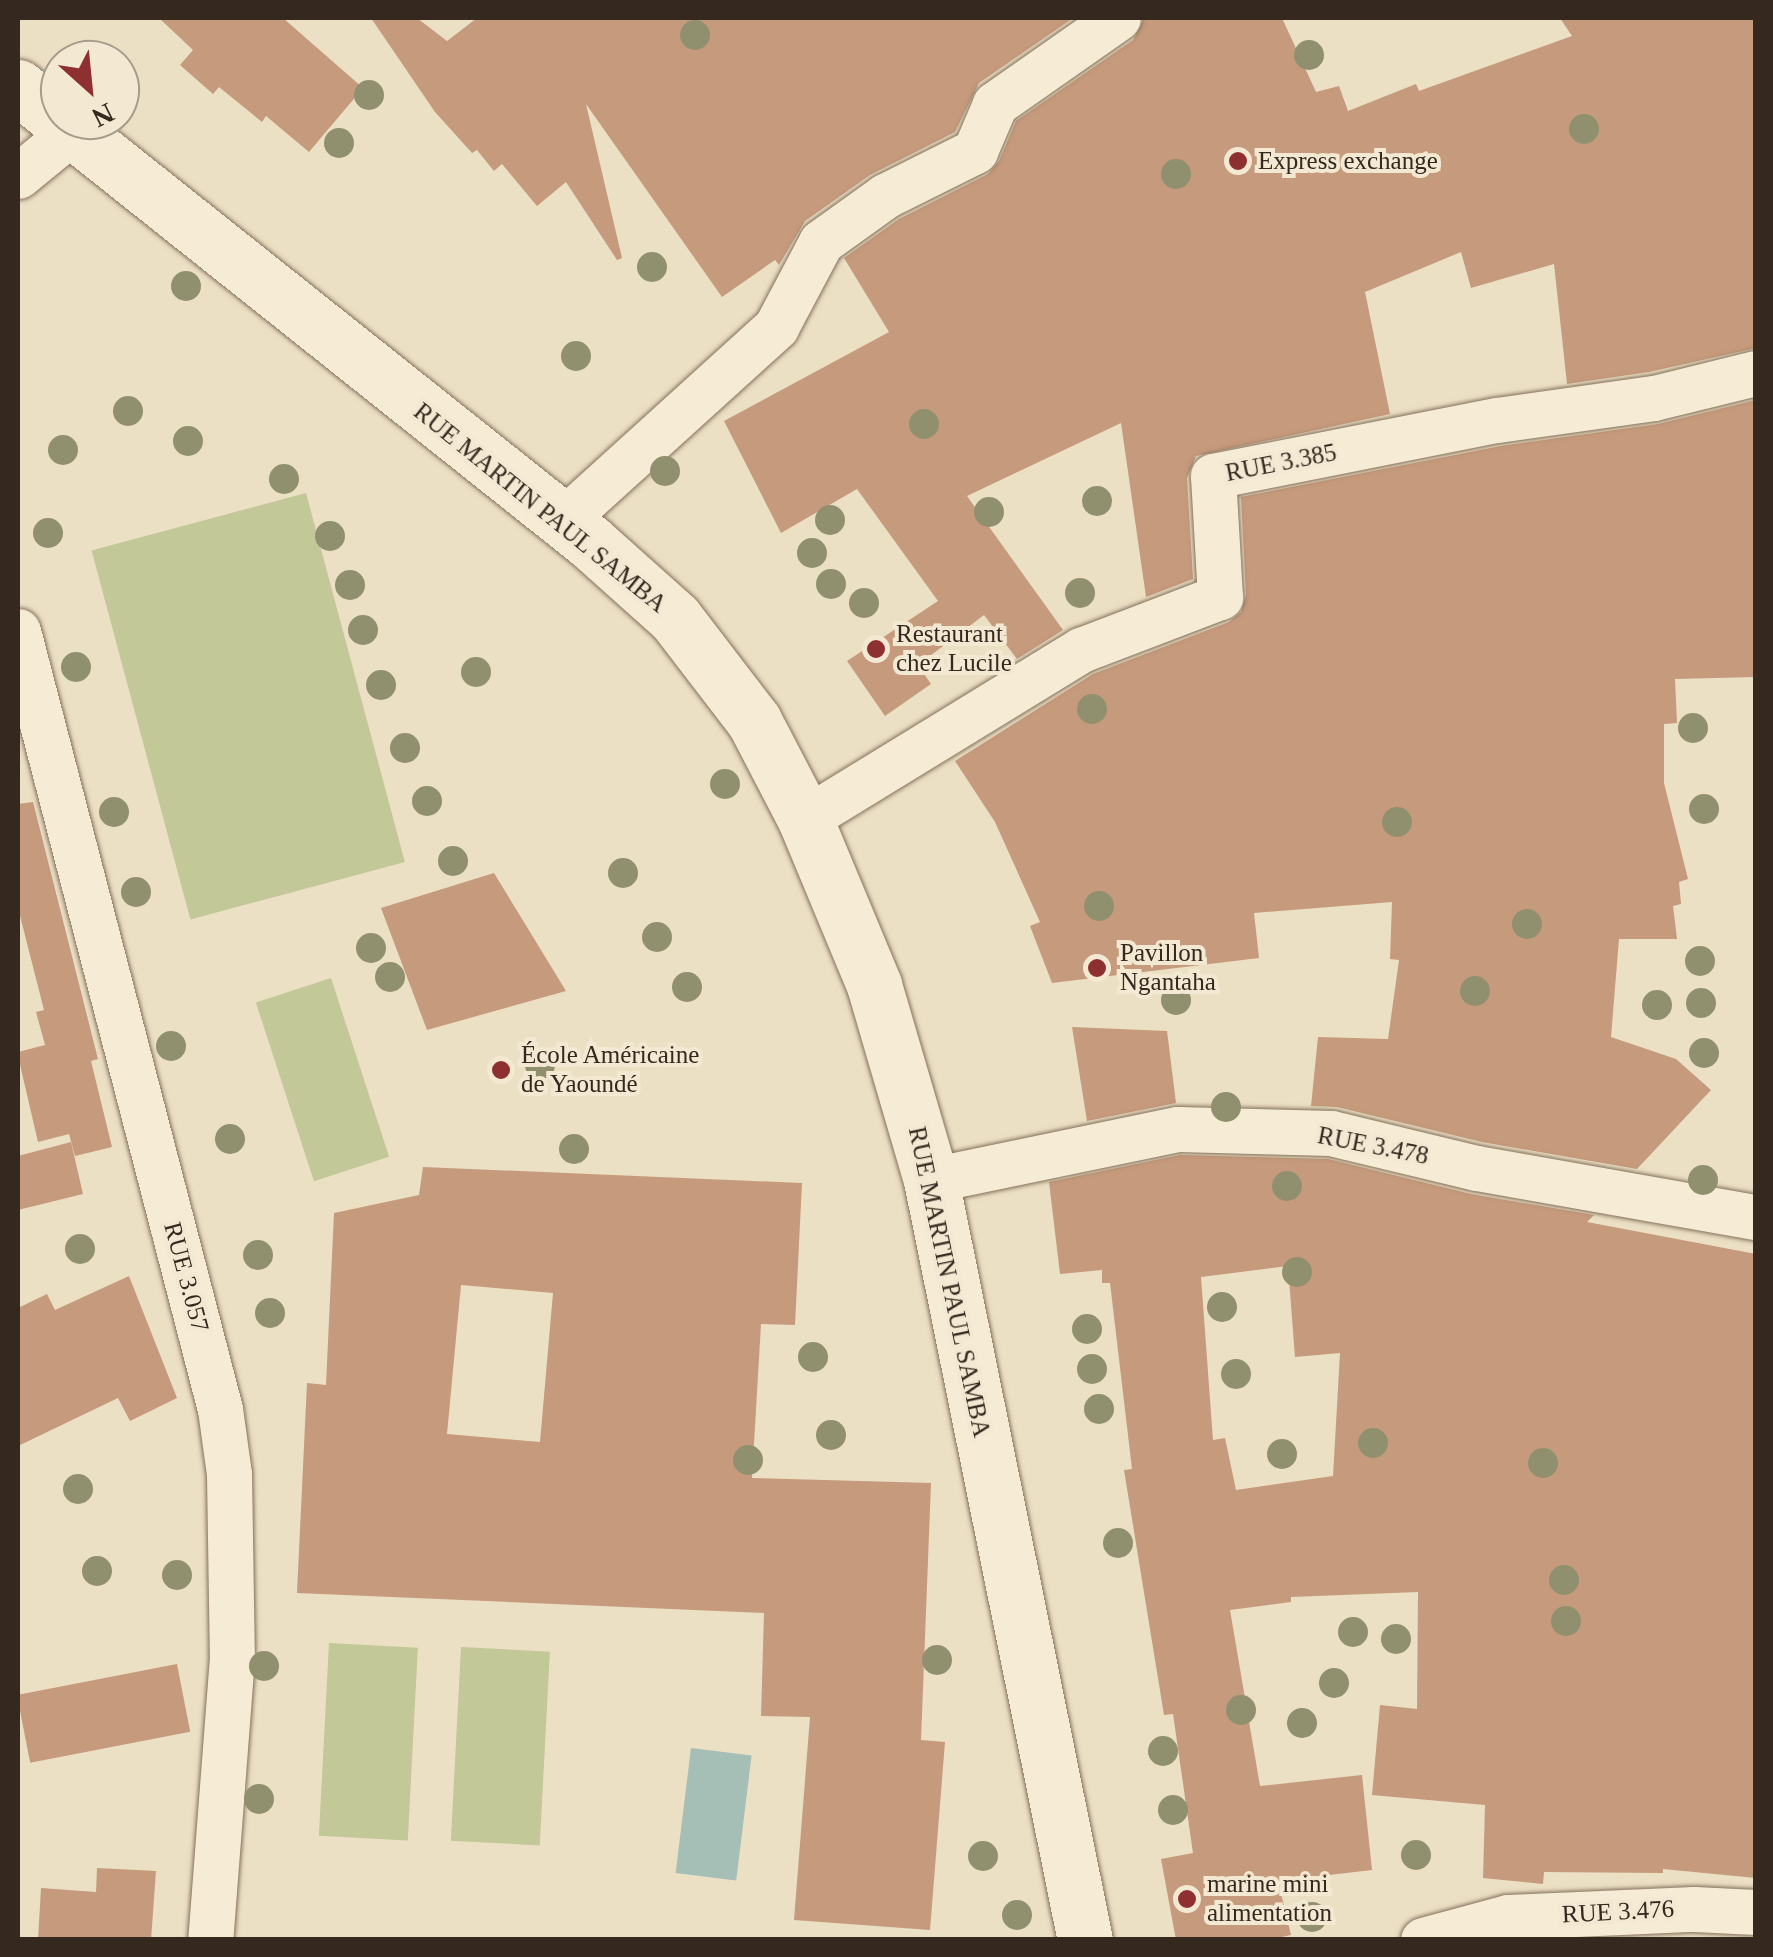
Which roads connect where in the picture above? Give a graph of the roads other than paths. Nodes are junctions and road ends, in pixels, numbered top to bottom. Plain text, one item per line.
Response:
1 (1118, 18) edge
2 (18, 87) edge
3 (40, 105) edge
4 (62, 140) edge
5 (84, 140) edge
6 (18, 176) edge
7 (1756, 372) edge
8 (560, 523) junction
9 (19, 650) edge
10 (805, 820) junction
11 (931, 1180) junction
12 (1756, 1218) edge
13 (1756, 1912) edge
14 (210, 1940) edge
15 (1084, 1940) edge
16 (1423, 1940) edge

1 - 8 street
2 - 3 main road, RUE MARTIN PAUL SAMBA
4 - 6 street
5 - 8 main road, RUE MARTIN PAUL SAMBA
7 - 10 street, RUE 3.385
8 - 10 main road, RUE MARTIN PAUL SAMBA
9 - 14 street, RUE 3.057
10 - 11 main road, RUE MARTIN PAUL SAMBA
11 - 12 street, RUE 3.478
11 - 15 main road, RUE MARTIN PAUL SAMBA
13 - 16 street, RUE 3.476

